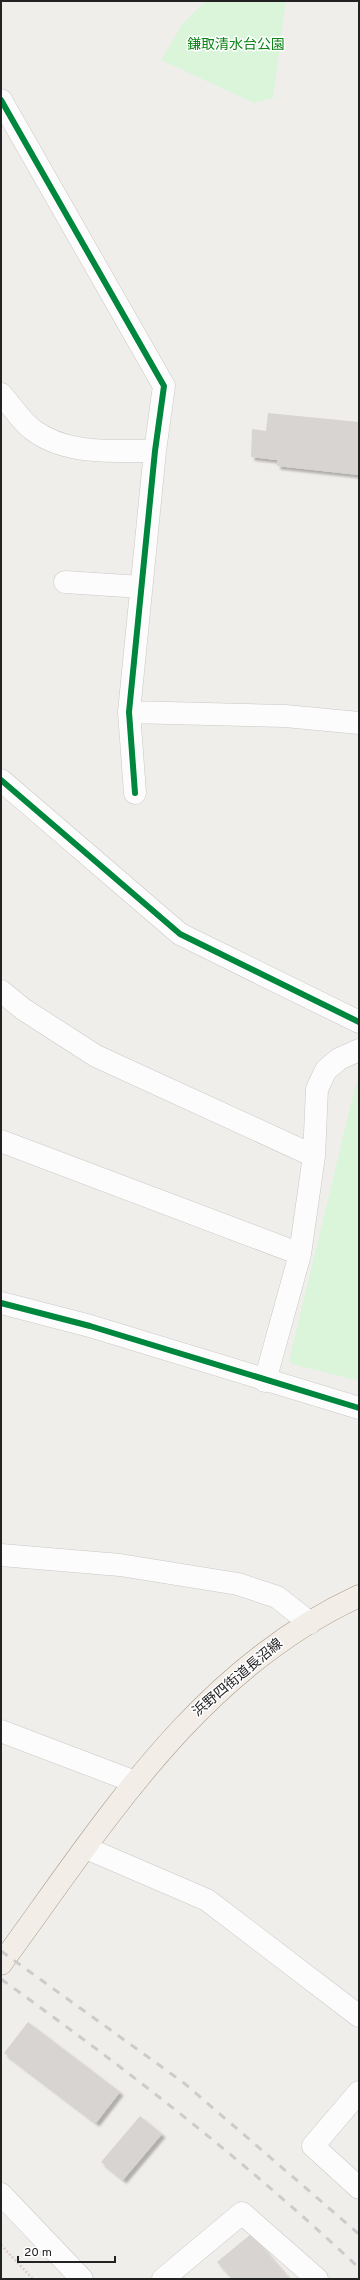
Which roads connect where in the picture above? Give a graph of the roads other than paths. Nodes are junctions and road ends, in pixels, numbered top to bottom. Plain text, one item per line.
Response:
1 (1, 100) edge
2 (1, 394) edge
3 (155, 451) junction
4 (65, 582) dead end
5 (141, 587) junction
6 (129, 712) junction
7 (359, 723) edge
8 (1, 780) edge
9 (135, 794) dead end
10 (1, 991) edge
11 (359, 1022) edge
12 (359, 1050) edge
13 (1, 1141) edge
14 (314, 1156) junction
15 (300, 1254) junction
16 (1, 1303) edge
17 (265, 1381) junction
18 (359, 1408) edge
19 (1, 1555) edge
20 (359, 1596) edge
21 (310, 1623) junction
22 (1, 1731) edge
23 (135, 1782) junction
24 (86, 1848) junction
25 (1, 1964) edge
26 (359, 2016) edge
27 (359, 2092) edge
28 (359, 2188) edge
29 (1, 2194) edge
30 (82, 2279) edge
31 (163, 2279) edge
32 (316, 2279) edge

1 - 3 street
2 - 3 street
3 - 5 street
4 - 5 street
5 - 6 street
6 - 7 street
6 - 9 street
8 - 11 street
10 - 14 street
12 - 14 street
13 - 15 street
14 - 15 street
15 - 17 street
16 - 17 street
17 - 18 street
19 - 21 street
20 - 21 main road, 浜野四街道長沼線
21 - 23 main road, 浜野四街道長沼線
22 - 23 street
23 - 24 main road, 浜野四街道長沼線
24 - 25 main road, 浜野四街道長沼線
24 - 26 street
27 - 28 street
29 - 30 street
31 - 32 street

